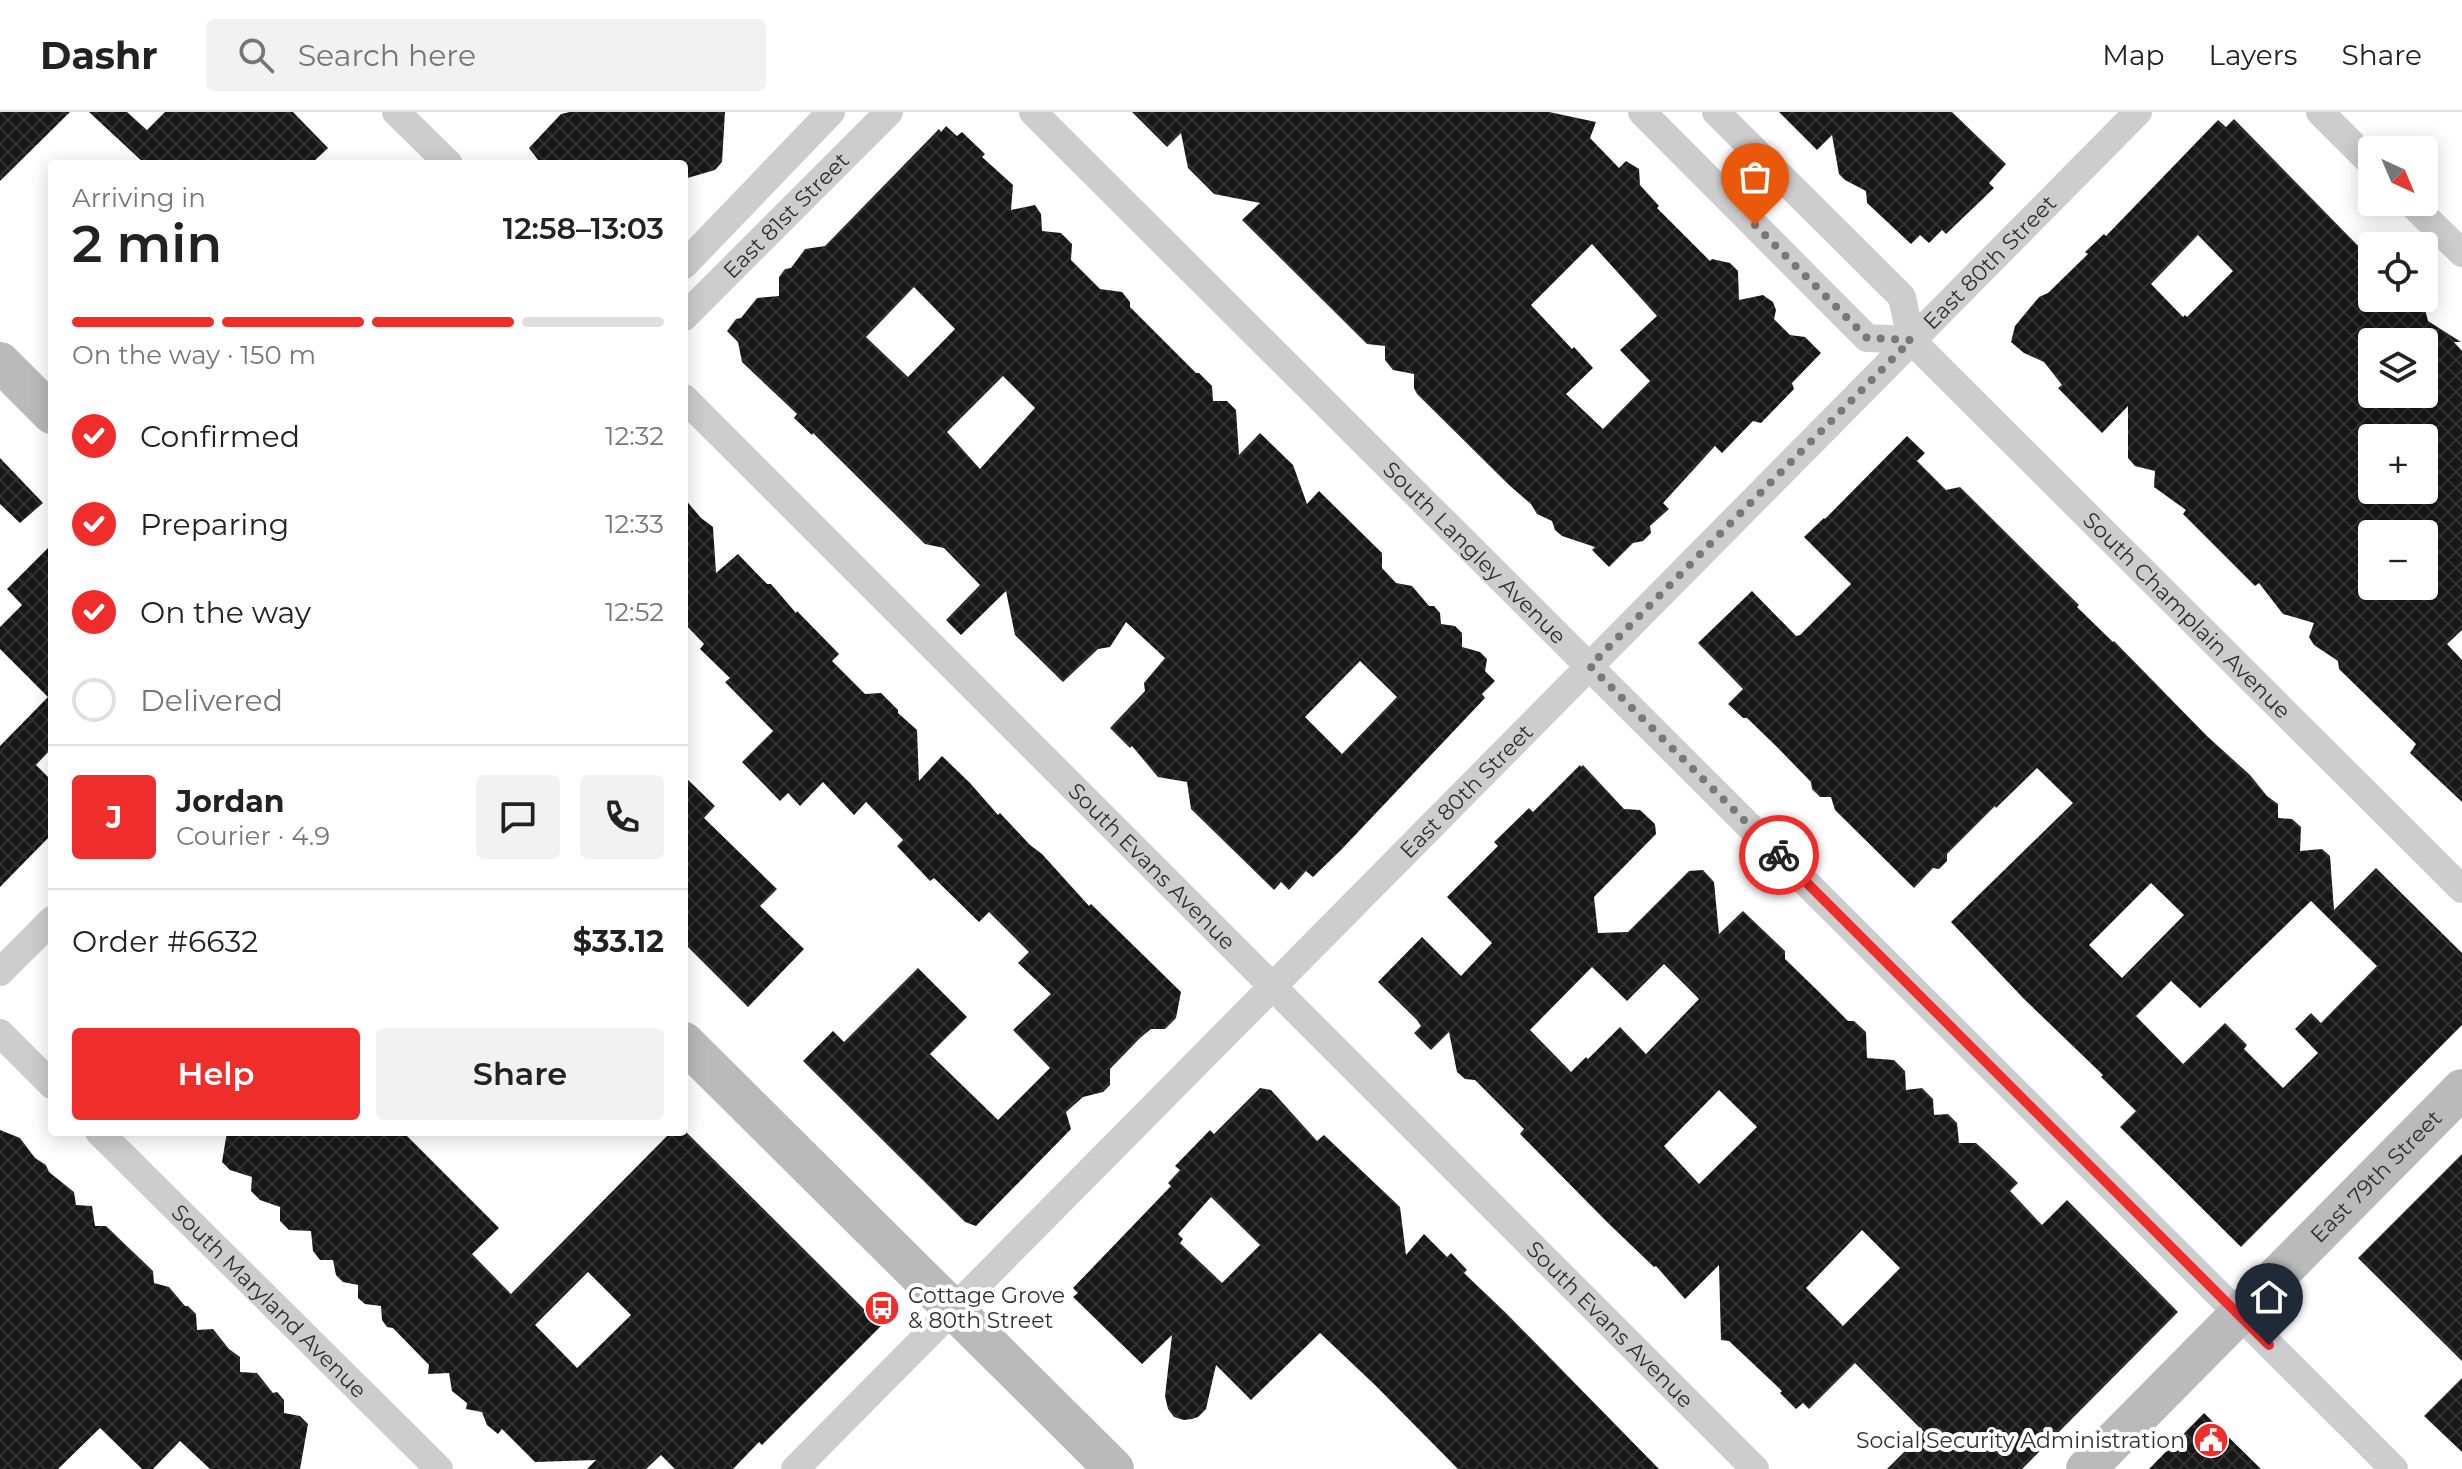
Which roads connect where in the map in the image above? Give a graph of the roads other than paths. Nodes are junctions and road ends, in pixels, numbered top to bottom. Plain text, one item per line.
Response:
1 (396, 112) edge
2 (831, 112) edge
3 (889, 112) edge
4 (1033, 112) edge
5 (1642, 112) edge
6 (1716, 112) edge
7 (2138, 112) edge
8 (2320, 112) edge
9 (2358, 150) edge
10 (445, 160) edge
11 (2424, 216) edge
12 (2462, 253) edge
13 (688, 261) edge
14 (688, 313) edge
15 (1911, 340) junction
16 (0, 362) edge
17 (688, 402) edge
18 (48, 410) edge
19 (1590, 666) junction
20 (2462, 889) edge
21 (48, 924) edge
22 (0, 972) edge
23 (1273, 987) junction
24 (0, 1033) edge
25 (688, 1046) edge
26 (48, 1081) edge
27 (2462, 1089) edge
28 (103, 1136) edge
29 (955, 1310) junction
30 (2239, 1314) junction
31 (439, 1469) edge
32 (795, 1469) edge
33 (1114, 1469) edge
34 (1755, 1469) edge
35 (2086, 1469) edge
36 (2394, 1469) edge

1 - 10 street
2 - 13 street, East 81st Street
3 - 14 street, East 81st Street
4 - 19 street, South Langley Avenue
5 - 15 street
6 - 15 street
7 - 15 street, East 80th Street
8 - 9 street
11 - 12 street
15 - 19 street, East 80th Street
15 - 20 street, South Champlain Avenue
16 - 18 main road
17 - 23 street, South Evans Avenue
19 - 23 street, East 80th Street
19 - 30 street, South Langley Avenue
21 - 22 street
23 - 29 street, East 80th Street
23 - 34 street, South Evans Avenue
24 - 26 street
25 - 29 main road
27 - 30 main road, East 79th Street
28 - 31 street, South Maryland Avenue
29 - 32 street, East 80th Street
29 - 33 main road
30 - 35 main road, East 79th Street
30 - 36 street, South Langley Avenue

